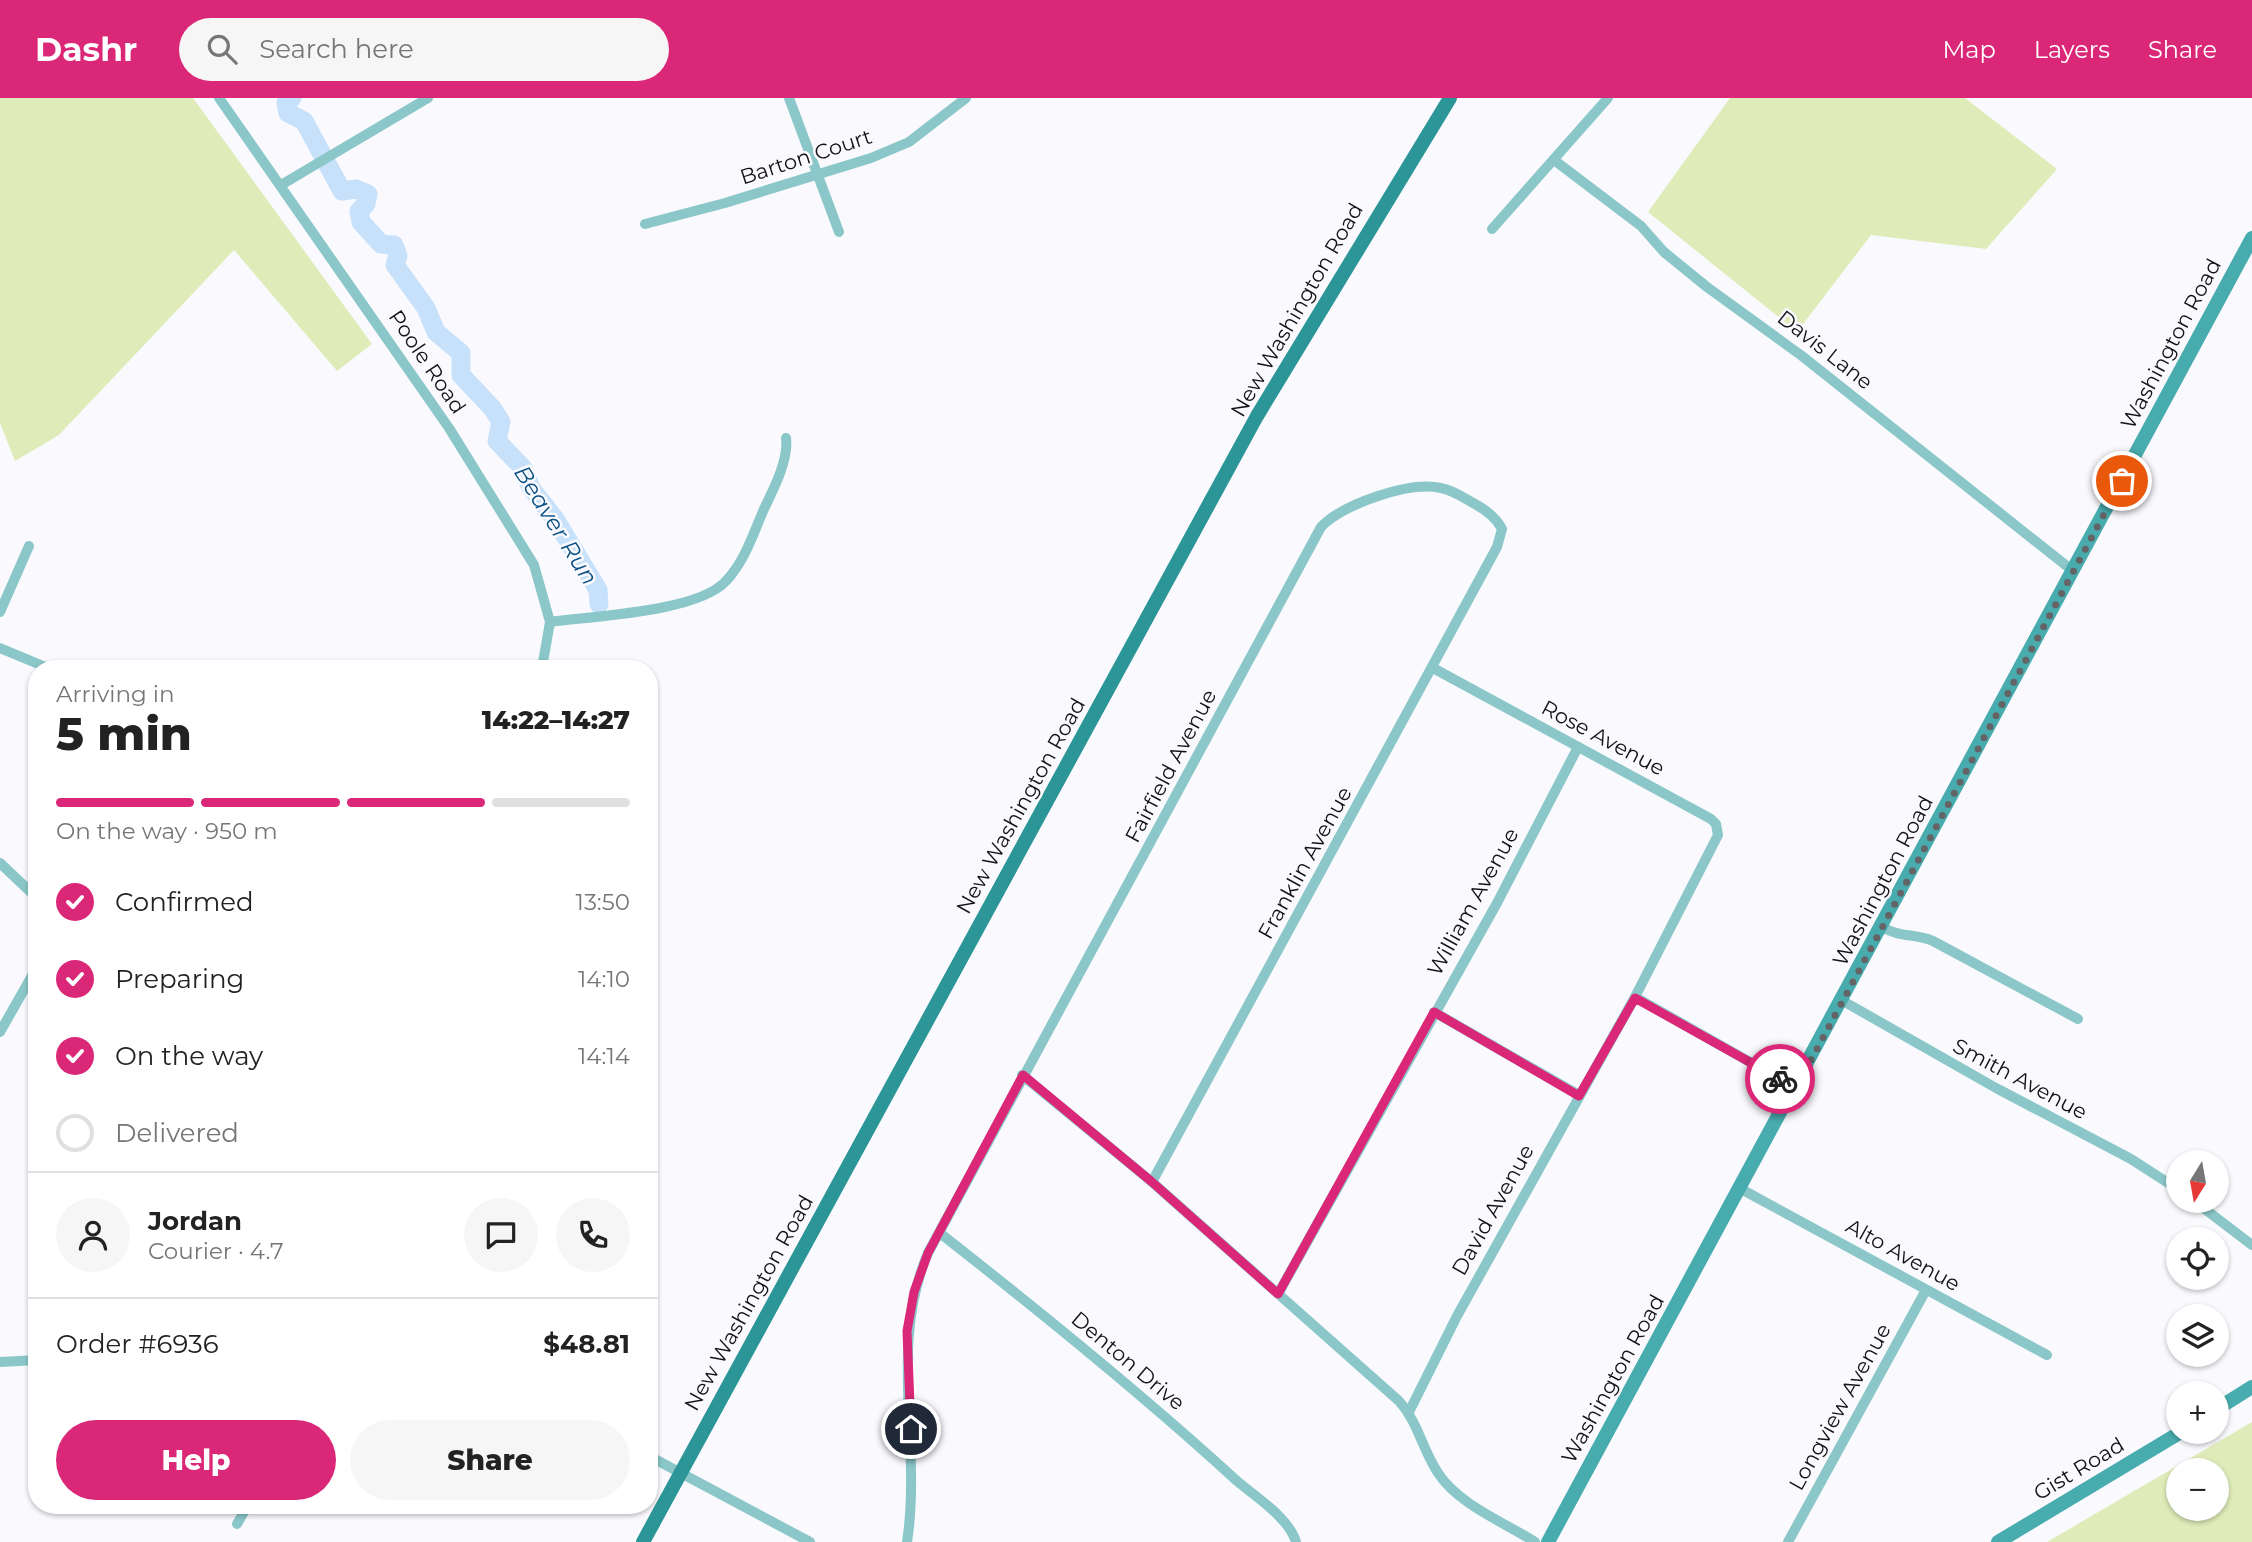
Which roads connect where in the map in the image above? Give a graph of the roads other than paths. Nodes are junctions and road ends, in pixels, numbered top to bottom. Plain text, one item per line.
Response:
1 (219, 98) edge
2 (428, 98) edge
3 (789, 98) edge
4 (966, 98) edge
5 (1450, 98) edge
6 (1608, 98) edge
7 (1554, 160) junction
8 (818, 175) junction
9 (281, 185) junction
10 (645, 224) dead end
11 (1492, 229) dead end
12 (839, 232) dead end
13 (2252, 238) edge
14 (786, 438) dead end
15 (29, 546) dead end
16 (1491, 561) joint
17 (2073, 571) junction
18 (0, 612) edge
19 (550, 622) junction
20 (0, 648) edge
21 (29, 660) edge
22 (543, 660) edge
23 (1433, 668) junction
24 (1578, 747) junction
25 (0, 863) edge
26 (1705, 864) joint
27 (28, 889) edge
28 (1882, 927) junction
29 (28, 983) edge
30 (1635, 998) junction
31 (1843, 1001) junction
32 (1434, 1012) junction
33 (2078, 1019) dead end
34 (0, 1032) edge
35 (1023, 1075) junction
36 (1796, 1088) junction
37 (1579, 1096) junction
38 (1152, 1182) junction
39 (2166, 1182) edge
40 (1741, 1189) junction
41 (2210, 1213) edge
42 (941, 1234) junction
43 (2252, 1245) edge
44 (1926, 1290) junction
45 (1278, 1294) junction
46 (2047, 1355) dead end
47 (28, 1360) edge
48 (0, 1362) edge
49 (2252, 1387) edge
50 (2229, 1401) edge
51 (1409, 1412) junction
52 (2166, 1441) edge
53 (658, 1461) edge
54 (680, 1472) junction
55 (243, 1514) edge
56 (658, 1514) edge
57 (658, 1514) edge
58 (237, 1524) dead end
59 (643, 1542) edge
60 (810, 1542) edge
61 (907, 1542) edge
62 (1296, 1542) edge
63 (1535, 1542) edge
64 (1548, 1542) edge
65 (1788, 1542) edge
66 (1998, 1542) edge

1 - 9 street, Poole Road
2 - 9 street
3 - 8 street
4 - 8 street, Barton Court
5 - 54 main road, New Washington Road
6 - 7 street
7 - 11 street
7 - 17 street, Davis Lane
8 - 10 street, Barton Court
8 - 12 street
9 - 19 street, Poole Road
13 - 17 main road, Washington Road
14 - 19 street
15 - 18 street
16 - 23 street, Franklin Avenue
16 - 35 street, Fairfield Avenue
17 - 28 main road, Washington Road
19 - 22 street, Poole Road
20 - 21 street
23 - 24 street, Rose Avenue
23 - 38 street, Franklin Avenue
24 - 26 street, Rose Avenue
24 - 32 street, William Avenue
25 - 27 street
26 - 30 street, David Avenue
28 - 31 main road, Washington Road
28 - 33 street
29 - 34 street
30 - 36 street
30 - 37 street, David Avenue
31 - 36 main road, Washington Road
31 - 39 street, Smith Avenue
32 - 37 street
32 - 45 street, William Avenue
35 - 38 street
35 - 42 street, Fairfield Avenue
36 - 40 main road, Washington Road
37 - 51 street, David Avenue
38 - 45 street
40 - 44 street, Alto Avenue
40 - 64 main road, Washington Road
41 - 43 street
42 - 61 street, Fairfield Avenue
42 - 62 street, Denton Drive
44 - 46 street, Alto Avenue
44 - 65 street, Longview Avenue
45 - 51 street
47 - 48 street
49 - 50 main road
51 - 63 street
52 - 66 main road, Gist Road
53 - 54 street
54 - 56 main road, New Washington Road
54 - 60 street
55 - 58 street
57 - 59 main road, New Washington Road

